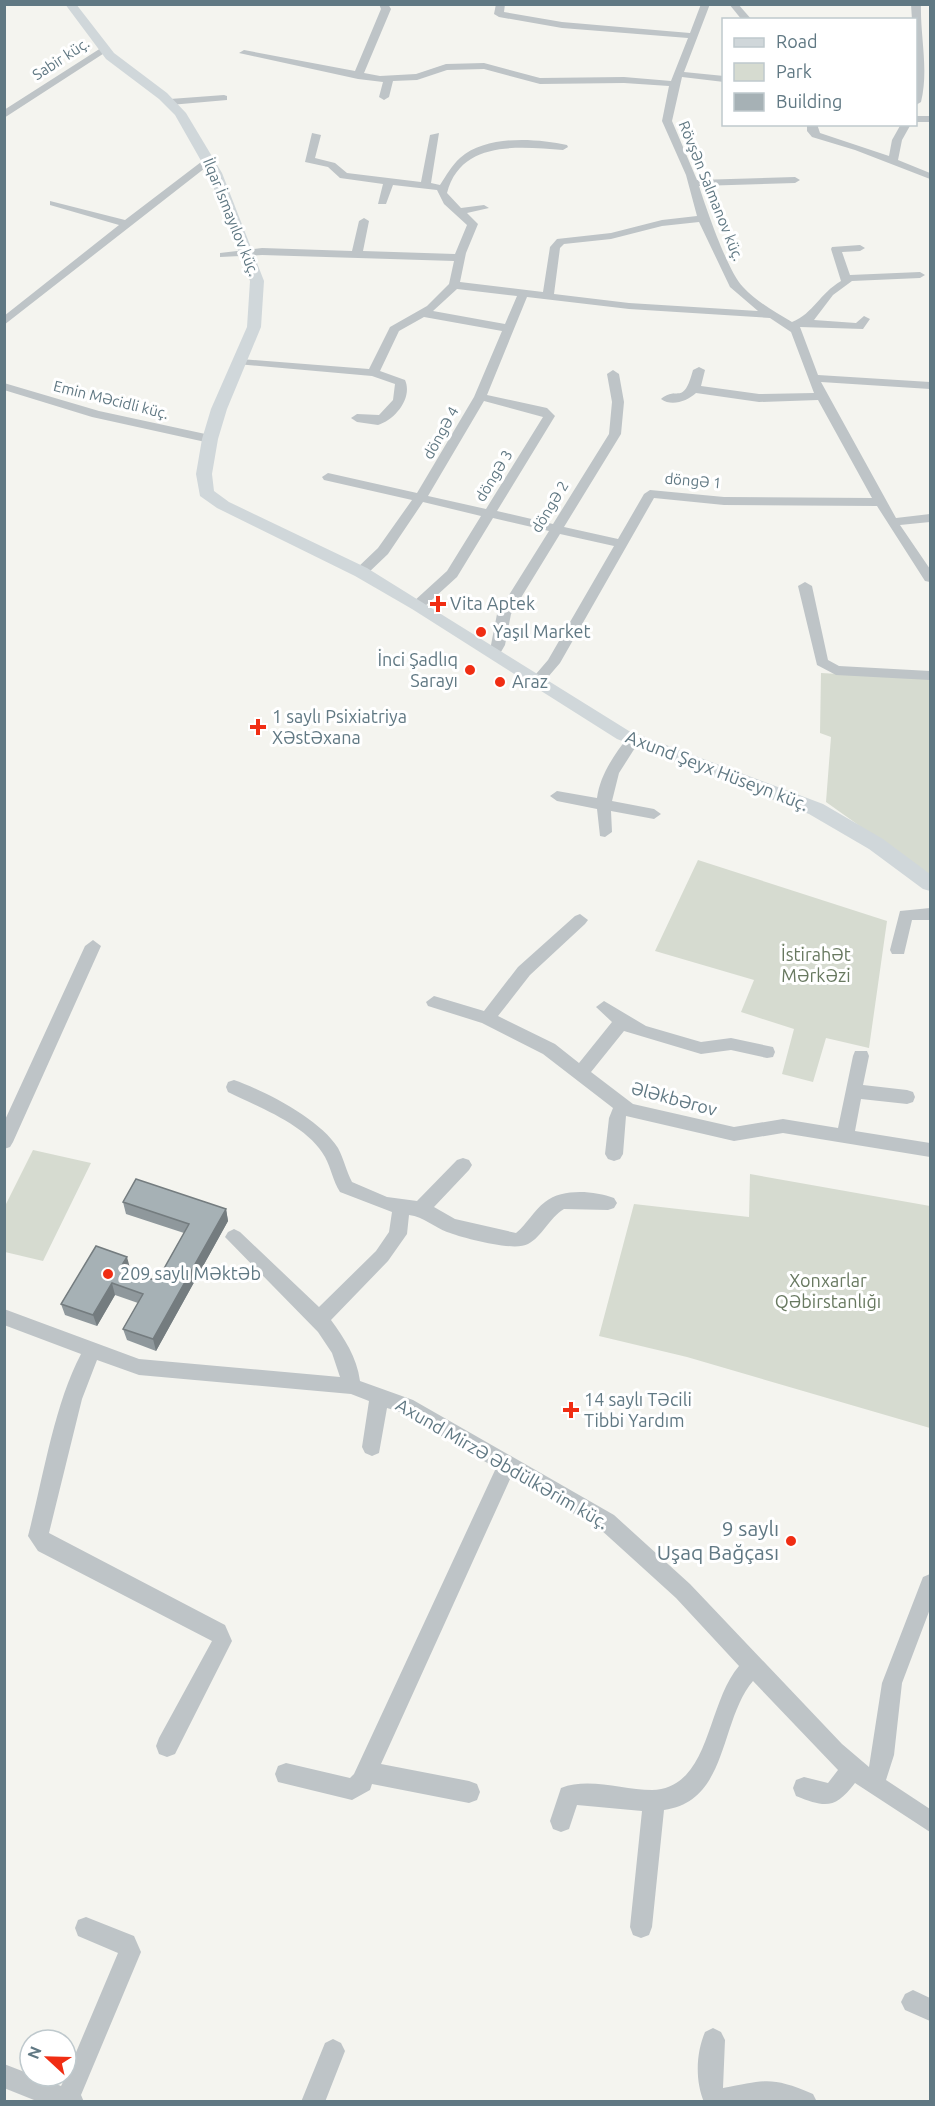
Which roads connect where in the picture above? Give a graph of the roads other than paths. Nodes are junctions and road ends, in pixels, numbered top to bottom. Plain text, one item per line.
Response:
1 (70, 4) edge
2 (383, 4) edge
3 (501, 4) edge
4 (706, 4) edge
5 (733, 4) edge
6 (746, 18) edge
7 (917, 30) edge
8 (694, 36) junction
9 (104, 50) junction
10 (244, 52) dead end
11 (358, 76) junction
12 (677, 79) junction
13 (722, 79) edge
14 (388, 80) junction
15 (917, 93) edge
16 (384, 97) dead end
17 (224, 98) dead end
18 (170, 102) junction
19 (4, 115) edge
20 (812, 126) edge
21 (905, 126) edge
22 (316, 135) dead end
23 (435, 135) dead end
24 (563, 147) dead end
25 (893, 160) junction
26 (209, 161) junction
27 (930, 176) edge
28 (795, 180) dead end
29 (389, 181) junction
30 (693, 183) junction
31 (426, 185) junction
32 (442, 188) junction
33 (382, 202) dead end
34 (54, 203) dead end
35 (484, 208) dead end
36 (458, 211) junction
37 (704, 218) junction
38 (364, 221) dead end
39 (128, 224) junction
40 (860, 248) dead end
41 (244, 251) junction
42 (357, 252) junction
43 (224, 255) dead end
44 (460, 258) junction
45 (920, 274) dead end
46 (847, 278) junction
47 (454, 285) junction
48 (523, 294) junction
49 (548, 296) junction
50 (423, 313) junction
51 (772, 315) junction
52 (864, 320) dead end
53 (4, 322) edge
54 (799, 325) junction
55 (507, 328) junction
56 (241, 362) junction
57 (699, 370) dead end
58 (373, 373) junction
59 (613, 374) dead end
60 (813, 378) junction
61 (930, 385) edge
62 (4, 386) edge
63 (694, 389) junction
64 (822, 396) junction
65 (480, 397) junction
66 (667, 399) dead end
67 (357, 418) dead end
68 (210, 439) junction
69 (328, 477) dead end
70 (658, 480) dead end
71 (650, 494) junction
72 (421, 499) junction
73 (881, 502) junction
74 (490, 514) junction
75 (930, 518) edge
76 (892, 522) junction
77 (556, 529) junction
78 (622, 544) junction
79 (926, 565) edge
80 (360, 572) junction
81 (930, 578) edge
82 (805, 586) dead end
83 (418, 605) junction
84 (494, 654) junction
85 (930, 675) edge
86 (537, 681) junction
87 (633, 740) junction
88 (557, 796) dead end
89 (602, 803) junction
90 (654, 814) dead end
91 (605, 832) dead end
92 (930, 884) edge
93 (930, 914) edge
94 (580, 920) dead end
95 (93, 946) dead end
96 (898, 950) dead end
97 (434, 1002) dead end
98 (604, 1007) dead end
99 (488, 1018) junction
100 (622, 1021) junction
101 (767, 1052) dead end
102 (861, 1056) dead end
103 (580, 1072) junction
104 (234, 1087) dead end
105 (854, 1091) junction
106 (907, 1097) dead end
107 (622, 1108) junction
108 (845, 1136) junction
109 (4, 1142) edge
110 (930, 1149) edge
111 (614, 1154) dead end
112 (462, 1165) dead end
113 (608, 1203) dead end
114 (402, 1205) junction
115 (421, 1209) junction
116 (234, 1237) dead end
117 (4, 1317) edge
118 (319, 1319) junction
119 (93, 1350) junction
120 (351, 1386) junction
121 (379, 1395) junction
122 (372, 1447) dead end
123 (507, 1465) junction
124 (930, 1584) edge
125 (753, 1666) junction
126 (167, 1746) dead end
127 (853, 1768) junction
128 (366, 1772) junction
129 (286, 1774) dead end
130 (874, 1785) junction
131 (804, 1788) dead end
132 (469, 1792) dead end
133 (654, 1800) junction
134 (561, 1821) dead end
135 (930, 1821) edge
136 (641, 1927) dead end
137 (86, 1928) dead end
138 (713, 2040) dead end
139 (333, 2051) dead end
140 (4, 2076) edge
141 (70, 2100) edge
142 (313, 2102) edge
143 (805, 2102) edge

1 - 9 main road, İlqar İsmayılov küç.
2 - 11 street
3 - 8 street
4 - 8 street, Rövşən Salmanov küç.
5 - 6 street
7 - 15 street
8 - 12 street, Rövşən Salmanov küç.
9 - 18 main road, İlqar İsmayılov küç.
9 - 19 street, Sabir küç.
10 - 11 street
11 - 14 street
12 - 13 street
12 - 14 street
12 - 30 street, Rövşən Salmanov küç.
14 - 16 street
17 - 18 street
18 - 26 main road, İlqar İsmayılov küç.
20 - 25 street
21 - 25 street
22 - 29 street
23 - 31 street
24 - 32 street
25 - 27 street
26 - 39 street
26 - 41 main road, İlqar İsmayılov küç.
28 - 30 street
29 - 31 street
29 - 33 street
30 - 37 street, Rövşən Salmanov küç.
31 - 32 street
32 - 36 street
34 - 39 street
35 - 36 street
36 - 44 street
37 - 49 street
37 - 51 street, Rövşən Salmanov küç.
38 - 42 street
39 - 53 street
40 - 46 street
41 - 42 street
41 - 43 street
41 - 56 main road, İlqar İsmayılov küç.
42 - 44 street
44 - 47 street
45 - 46 street
46 - 54 street
47 - 48 street
47 - 50 street
48 - 49 street
48 - 55 street, döngə 4
49 - 51 street
50 - 55 street
50 - 58 street
51 - 54 street, Rövşən Salmanov küç.
52 - 54 street
54 - 60 street
55 - 65 street, döngə 4
56 - 58 street
56 - 68 main road, İlqar İsmayılov küç.
57 - 63 street
58 - 67 street
59 - 77 street, döngə 2
60 - 61 street
60 - 64 street
62 - 68 street, Emin Məcidli küç.
63 - 64 street
63 - 66 street
64 - 73 street
65 - 72 street, döngə 4
65 - 74 street, döngə 3
68 - 80 main road, Axund Şeyx Hüseyn küç.
69 - 72 street
70 - 71 street
71 - 73 street, döngə 1
71 - 78 street, döngə 1
72 - 74 street
72 - 80 street, döngə 4
73 - 76 street
74 - 77 street
74 - 83 street, döngə 3
75 - 76 street
76 - 79 street
77 - 78 street
77 - 84 street, döngə 2
78 - 86 street, döngə 1
79 - 81 street
80 - 83 main road, Axund Şeyx Hüseyn küç.
82 - 85 street
83 - 84 main road, Axund Şeyx Hüseyn küç.
84 - 86 main road, Axund Şeyx Hüseyn küç.
86 - 87 main road, Axund Şeyx Hüseyn küç.
87 - 89 street
87 - 92 main road, Axund Şeyx Hüseyn küç.
88 - 89 street
89 - 90 street
89 - 91 street
93 - 96 street
94 - 99 street
95 - 109 street
97 - 99 street, Ələkbərov
98 - 100 street
99 - 103 street, Ələkbərov
100 - 101 street
100 - 103 street
102 - 105 street
103 - 107 street, Ələkbərov
104 - 114 street
105 - 106 street
105 - 108 street
107 - 108 street, Ələkbərov
107 - 111 street
108 - 110 street, Ələkbərov
112 - 115 street
113 - 115 street
114 - 115 street
114 - 118 street
116 - 118 street
117 - 119 street, Axund Mirzə Əbdülkərim küç.
118 - 120 street
119 - 120 street, Axund Mirzə Əbdülkərim küç.
119 - 126 street
120 - 121 street, Axund Mirzə Əbdülkərim küç.
121 - 122 street
121 - 123 street, Axund Mirzə Əbdülkərim küç.
123 - 125 street, Axund Mirzə Əbdülkərim küç.
123 - 128 street
124 - 130 street
125 - 127 street, Axund Mirzə Əbdülkərim küç.
125 - 133 street
127 - 130 street, Axund Mirzə Əbdülkərim küç.
127 - 131 street
128 - 129 street
128 - 132 street
130 - 135 street, Axund Mirzə Əbdülkərim küç.
133 - 134 street
133 - 136 street
137 - 141 street
138 - 143 street
139 - 142 street
140 - 141 street

